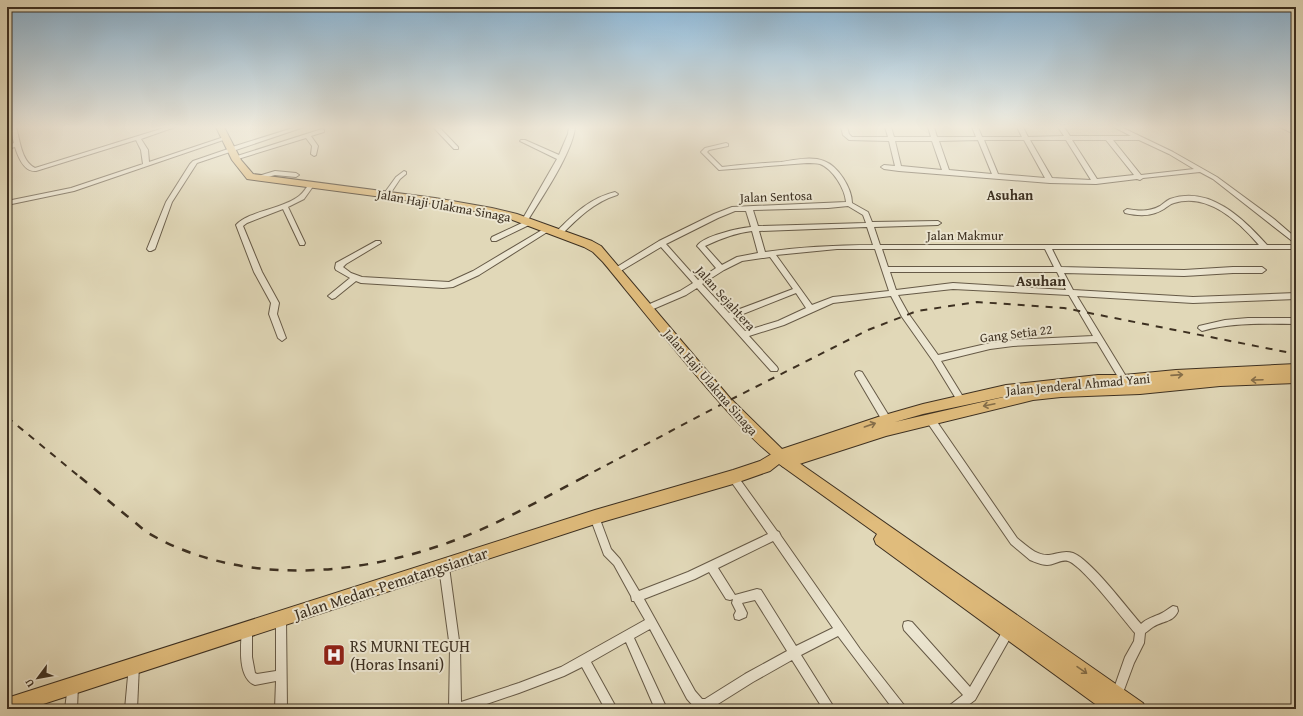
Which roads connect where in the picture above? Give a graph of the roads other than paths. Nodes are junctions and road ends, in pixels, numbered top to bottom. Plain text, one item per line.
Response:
1 (23, 160) edge
2 (65, 160) edge
3 (146, 160) edge
4 (157, 160) edge
5 (201, 160) edge
6 (238, 160) edge
7 (559, 160) edge
8 (712, 160) edge
9 (897, 160) edge
10 (942, 160) edge
11 (989, 160) edge
12 (1040, 160) edge
13 (1083, 160) edge
14 (1126, 160) edge
15 (1183, 160) edge
16 (146, 164) junction
17 (884, 168) dead end
18 (899, 169) junction
19 (1202, 170) junction
20 (946, 172) junction
21 (404, 173) dead end
22 (296, 176) dead end
23 (996, 176) junction
24 (256, 178) junction
25 (1140, 178) junction
26 (1050, 180) junction
27 (1096, 182) junction
28 (311, 185) junction
29 (615, 194) dead end
30 (386, 195) junction
31 (7, 203) edge
32 (849, 204) junction
33 (285, 206) junction
34 (749, 208) junction
35 (1127, 211) dead end
36 (527, 222) junction
37 (938, 223) dead end
38 (870, 224) junction
39 (756, 230) junction
40 (554, 231) junction
41 (494, 239) dead end
42 (1296, 242) edge
43 (302, 243) dead end
44 (378, 243) dead end
45 (661, 243) junction
46 (878, 247) junction
47 (1047, 247) junction
48 (1264, 247) junction
49 (1296, 247) edge
50 (151, 249) dead end
51 (762, 254) junction
52 (771, 254) junction
53 (720, 268) junction
54 (1058, 269) junction
55 (616, 270) junction
56 (885, 270) junction
57 (1262, 270) dead end
58 (355, 278) junction
59 (697, 284) junction
60 (797, 290) junction
61 (893, 292) junction
62 (1071, 293) junction
63 (332, 296) dead end
64 (1296, 296) edge
65 (648, 308) junction
66 (810, 309) junction
67 (727, 317) junction
68 (1296, 321) edge
69 (1202, 328) dead end
70 (743, 335) junction
71 (282, 338) dead end
72 (1099, 338) junction
73 (936, 359) junction
74 (774, 369) dead end
75 (1296, 369) edge
76 (859, 374) dead end
77 (1296, 378) edge
78 (1124, 380) junction
79 (1102, 385) junction
80 (1027, 392) junction
81 (961, 400) junction
82 (886, 419) junction
83 (930, 419) junction
84 (776, 459) junction
85 (733, 477) junction
86 (595, 517) junction
87 (776, 535) junction
88 (711, 566) junction
89 (444, 567) junction
90 (730, 595) dead end
91 (636, 597) junction
92 (1172, 610) dead end
93 (739, 615) dead end
94 (281, 619) junction
95 (652, 622) junction
96 (908, 626) dead end
97 (247, 629) junction
98 (841, 629) junction
99 (1009, 631) junction
100 (1140, 631) junction
101 (628, 636) junction
102 (794, 652) junction
103 (585, 661) junction
104 (134, 665) junction
105 (281, 675) junction
106 (74, 685) junction
107 (971, 696) junction
108 (1117, 702) edge
109 (7, 707) edge
110 (71, 709) edge
111 (132, 709) edge
112 (281, 709) edge
113 (455, 709) edge
114 (611, 709) edge
115 (661, 709) edge
116 (829, 709) edge
117 (900, 709) edge
118 (954, 709) edge
119 (1137, 709) edge

1 - 2 street
3 - 16 street
4 - 16 street
5 - 50 street
6 - 24 main road
7 - 36 street
8 - 32 street
9 - 18 street
10 - 20 street
11 - 23 street
12 - 26 street
13 - 27 street
14 - 25 street
15 - 19 street
16 - 31 street
17 - 18 street
18 - 20 street
19 - 25 street
19 - 42 street
20 - 23 street
21 - 30 street
22 - 24 street
23 - 26 street
24 - 28 main road, Jalan Haji Ulakma Sinaga
25 - 27 street
26 - 27 street
28 - 30 main road, Jalan Haji Ulakma Sinaga
28 - 33 street
29 - 40 street
30 - 36 main road, Jalan Haji Ulakma Sinaga
32 - 34 street, Jalan Sentosa
32 - 38 street
33 - 43 street
33 - 71 street
34 - 39 street
34 - 45 street, Jalan Sentosa
35 - 48 street
36 - 40 main road, Jalan Haji Ulakma Sinaga
36 - 41 street
37 - 38 street
38 - 39 street
38 - 46 street
39 - 51 street
39 - 53 street
40 - 55 main road, Jalan Haji Ulakma Sinaga
40 - 58 street
44 - 58 street
45 - 55 street, Jalan Sentosa
45 - 59 street, Jalan Sejahtera
46 - 47 street, Jalan Makmur
46 - 52 street, Jalan Makmur
46 - 56 street
47 - 48 street, Jalan Makmur
47 - 54 street
48 - 49 street, Jalan Makmur
51 - 52 street, Jalan Makmur
51 - 53 street, Jalan Makmur
52 - 60 street
53 - 59 street, Jalan Makmur
54 - 56 street
54 - 57 street
54 - 62 street
55 - 65 main road, Jalan Haji Ulakma Sinaga
56 - 61 street
58 - 63 street
59 - 65 street, Jalan Makmur
59 - 67 street, Jalan Sejahtera
60 - 66 street
60 - 67 street
61 - 62 street
61 - 66 street
61 - 73 street
62 - 64 street
62 - 72 street
65 - 84 main road, Jalan Haji Ulakma Sinaga
66 - 70 street
67 - 70 street, Jalan Sejahtera
68 - 69 street
70 - 74 street, Jalan Sejahtera
72 - 73 street, Gang Setia 22
72 - 78 street
73 - 81 street
78 -> 75 main road, Jalan Jenderal Ahmad Yani
76 - 82 street
77 -> 79 main road, Jalan Jenderal Ahmad Yani
78 - 79 main road, Jalan Jenderal Ahmad Yani
79 - 80 main road, Jalan Jenderal Ahmad Yani
80 - 81 main road, Jalan Jenderal Ahmad Yani
80 -> 83 main road, Jalan Jenderal Ahmad Yani
81 - 82 main road, Jalan Jenderal Ahmad Yani
84 -> 82 main road, Jalan Jenderal Ahmad Yani
83 - 84 main road, Jalan Jenderal Ahmad Yani
83 - 100 street
84 - 85 highway, Jalan Medan-Pematangsiantar
84 - 99 highway
84 -> 108 highway
85 - 86 highway, Jalan Medan-Pematangsiantar
85 - 87 street
86 - 89 highway, Jalan Medan-Pematangsiantar
86 - 91 street
87 - 88 street
87 - 98 street
88 - 90 street
88 - 91 street
89 - 94 highway, Jalan Medan-Pematangsiantar
89 - 113 street
91 - 95 street
92 - 100 street
93 - 102 street
94 - 97 highway, Jalan Medan-Pematangsiantar
94 - 105 street
95 - 101 street
95 - 102 street
96 - 107 street
97 - 104 highway, Jalan Medan-Pematangsiantar
97 - 105 street
98 - 102 street
98 - 117 street
99 - 107 street
99 - 108 highway
100 - 108 street
101 - 103 street
101 - 115 street
102 - 116 street
103 - 113 street
103 - 114 street
104 - 106 highway, Jalan Medan-Pematangsiantar
104 - 111 street
105 - 112 street
106 - 109 highway, Jalan Medan-Pematangsiantar
106 - 110 street
107 - 118 street
108 - 119 highway

